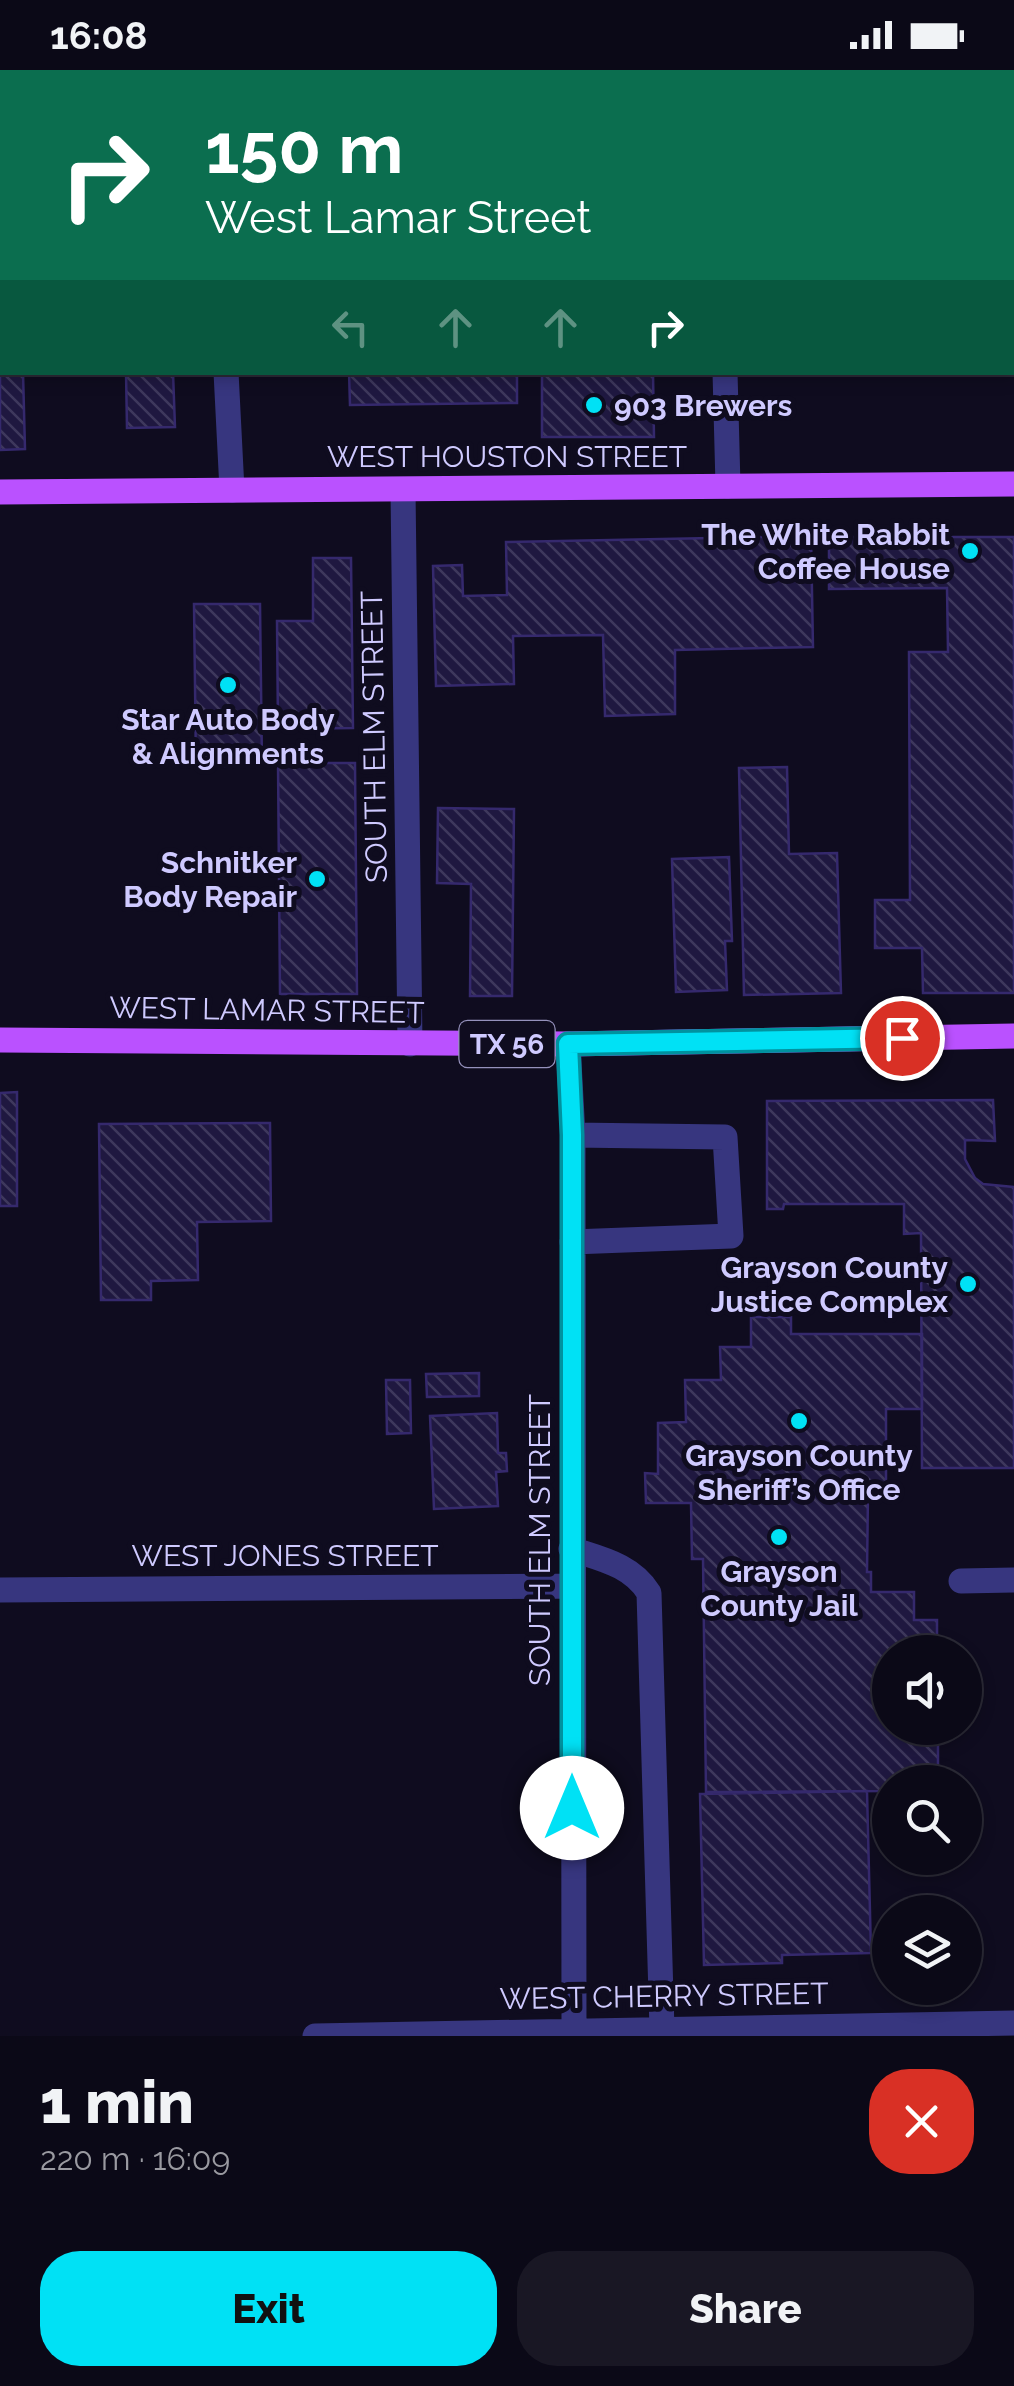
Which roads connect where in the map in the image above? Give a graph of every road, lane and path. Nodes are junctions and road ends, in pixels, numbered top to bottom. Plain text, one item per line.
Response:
1 (226, 375) edge
2 (725, 375) edge
3 (1014, 484) edge
4 (728, 486) junction
5 (232, 490) junction
6 (403, 490) junction
7 (0, 492) edge
8 (1014, 1036) edge
9 (0, 1040) edge
10 (410, 1044) junction
11 (568, 1044) junction
12 (572, 1135) junction
13 (572, 1242) junction
14 (571, 1549) junction
15 (961, 1580) dead end
16 (1014, 1580) edge
17 (571, 1586) junction
18 (0, 1590) edge
19 (1014, 2022) edge
20 (662, 2029) junction
21 (574, 2033) edge
22 (315, 2036) edge

1 - 5 street
2 - 4 street
3 - 4 main road, WEST HOUSTON STREET
4 - 6 main road, WEST HOUSTON STREET
5 - 6 main road, WEST HOUSTON STREET
5 - 7 main road, WEST HOUSTON STREET
6 - 10 street, SOUTH ELM STREET
8 - 11 main road, WEST LAMAR STREET / TX 56
9 - 10 main road, WEST LAMAR STREET / TX 56
10 - 11 main road, WEST LAMAR STREET / TX 56
11 - 12 street, SOUTH ELM STREET
12 - 13 street, SOUTH ELM STREET
12 - 13 street
13 - 14 street, SOUTH ELM STREET
14 - 17 street, SOUTH ELM STREET
14 - 20 street
15 - 16 street
17 - 18 street, WEST JONES STREET
17 - 21 street, SOUTH ELM STREET
19 - 20 street, WEST CHERRY STREET
20 - 21 street, WEST CHERRY STREET
21 - 22 street, WEST CHERRY STREET

